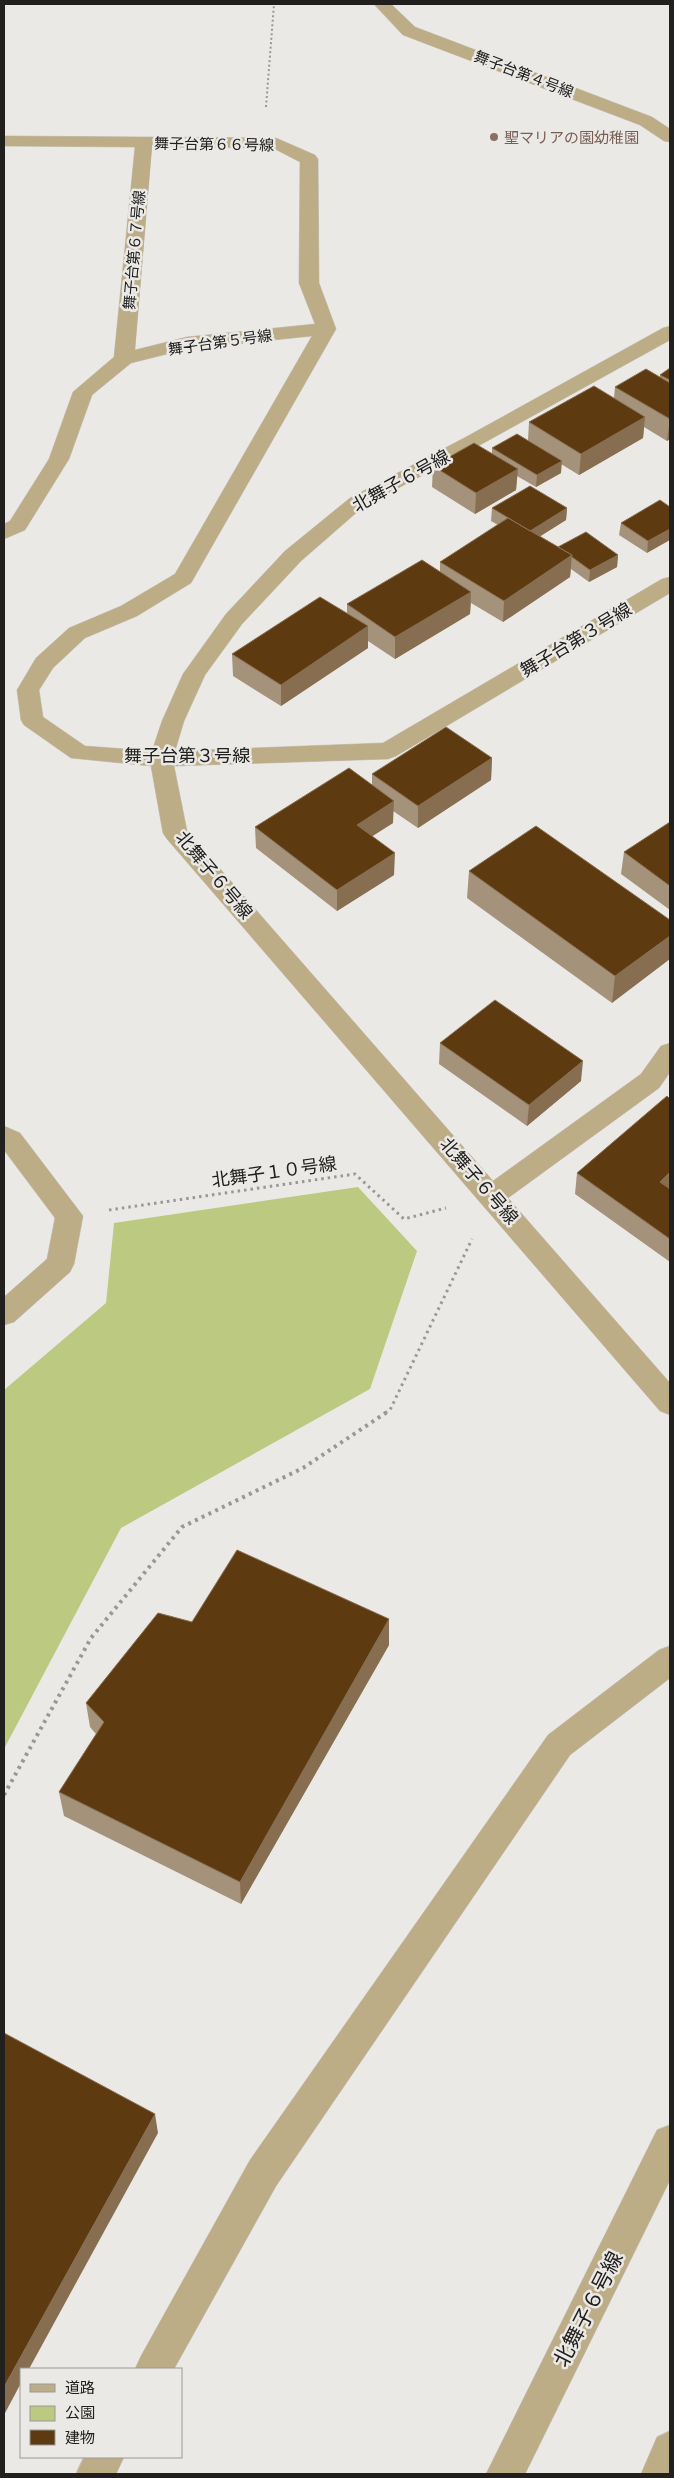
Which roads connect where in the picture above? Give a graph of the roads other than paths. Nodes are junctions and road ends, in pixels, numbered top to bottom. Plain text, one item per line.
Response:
1 (382, 4) edge
2 (670, 137) edge
3 (4, 142) edge
4 (144, 142) junction
5 (326, 329) junction
6 (667, 337) edge
7 (124, 359) junction
8 (4, 533) edge
9 (670, 584) edge
10 (161, 759) junction
11 (670, 1053) edge
12 (4, 1136) edge
13 (492, 1196) junction
14 (4, 1314) edge
15 (670, 1403) edge
16 (670, 1660) edge
17 (670, 2144) edge
18 (155, 2368) edge
19 (670, 2450) edge
20 (104, 2458) edge
21 (95, 2474) edge
22 (505, 2474) edge
23 (660, 2474) edge

1 - 2 street, 舞子台第４号線
3 - 4 street, 舞子台第６６号線
4 - 5 street, 舞子台第６６号線
4 - 7 street, 舞子台第６７号線
5 - 7 street, 舞子台第５号線
5 - 10 street, 舞子台第３号線
6 - 10 street, 北舞子６号線
7 - 8 street, 舞子台第５号線
9 - 10 street, 舞子台第３号線
10 - 13 street, 北舞子６号線
11 - 13 street
12 - 14 street
13 - 15 street, 北舞子６号線
16 - 18 street
17 - 22 street, 北舞子６号線
19 - 23 street
20 - 21 street

